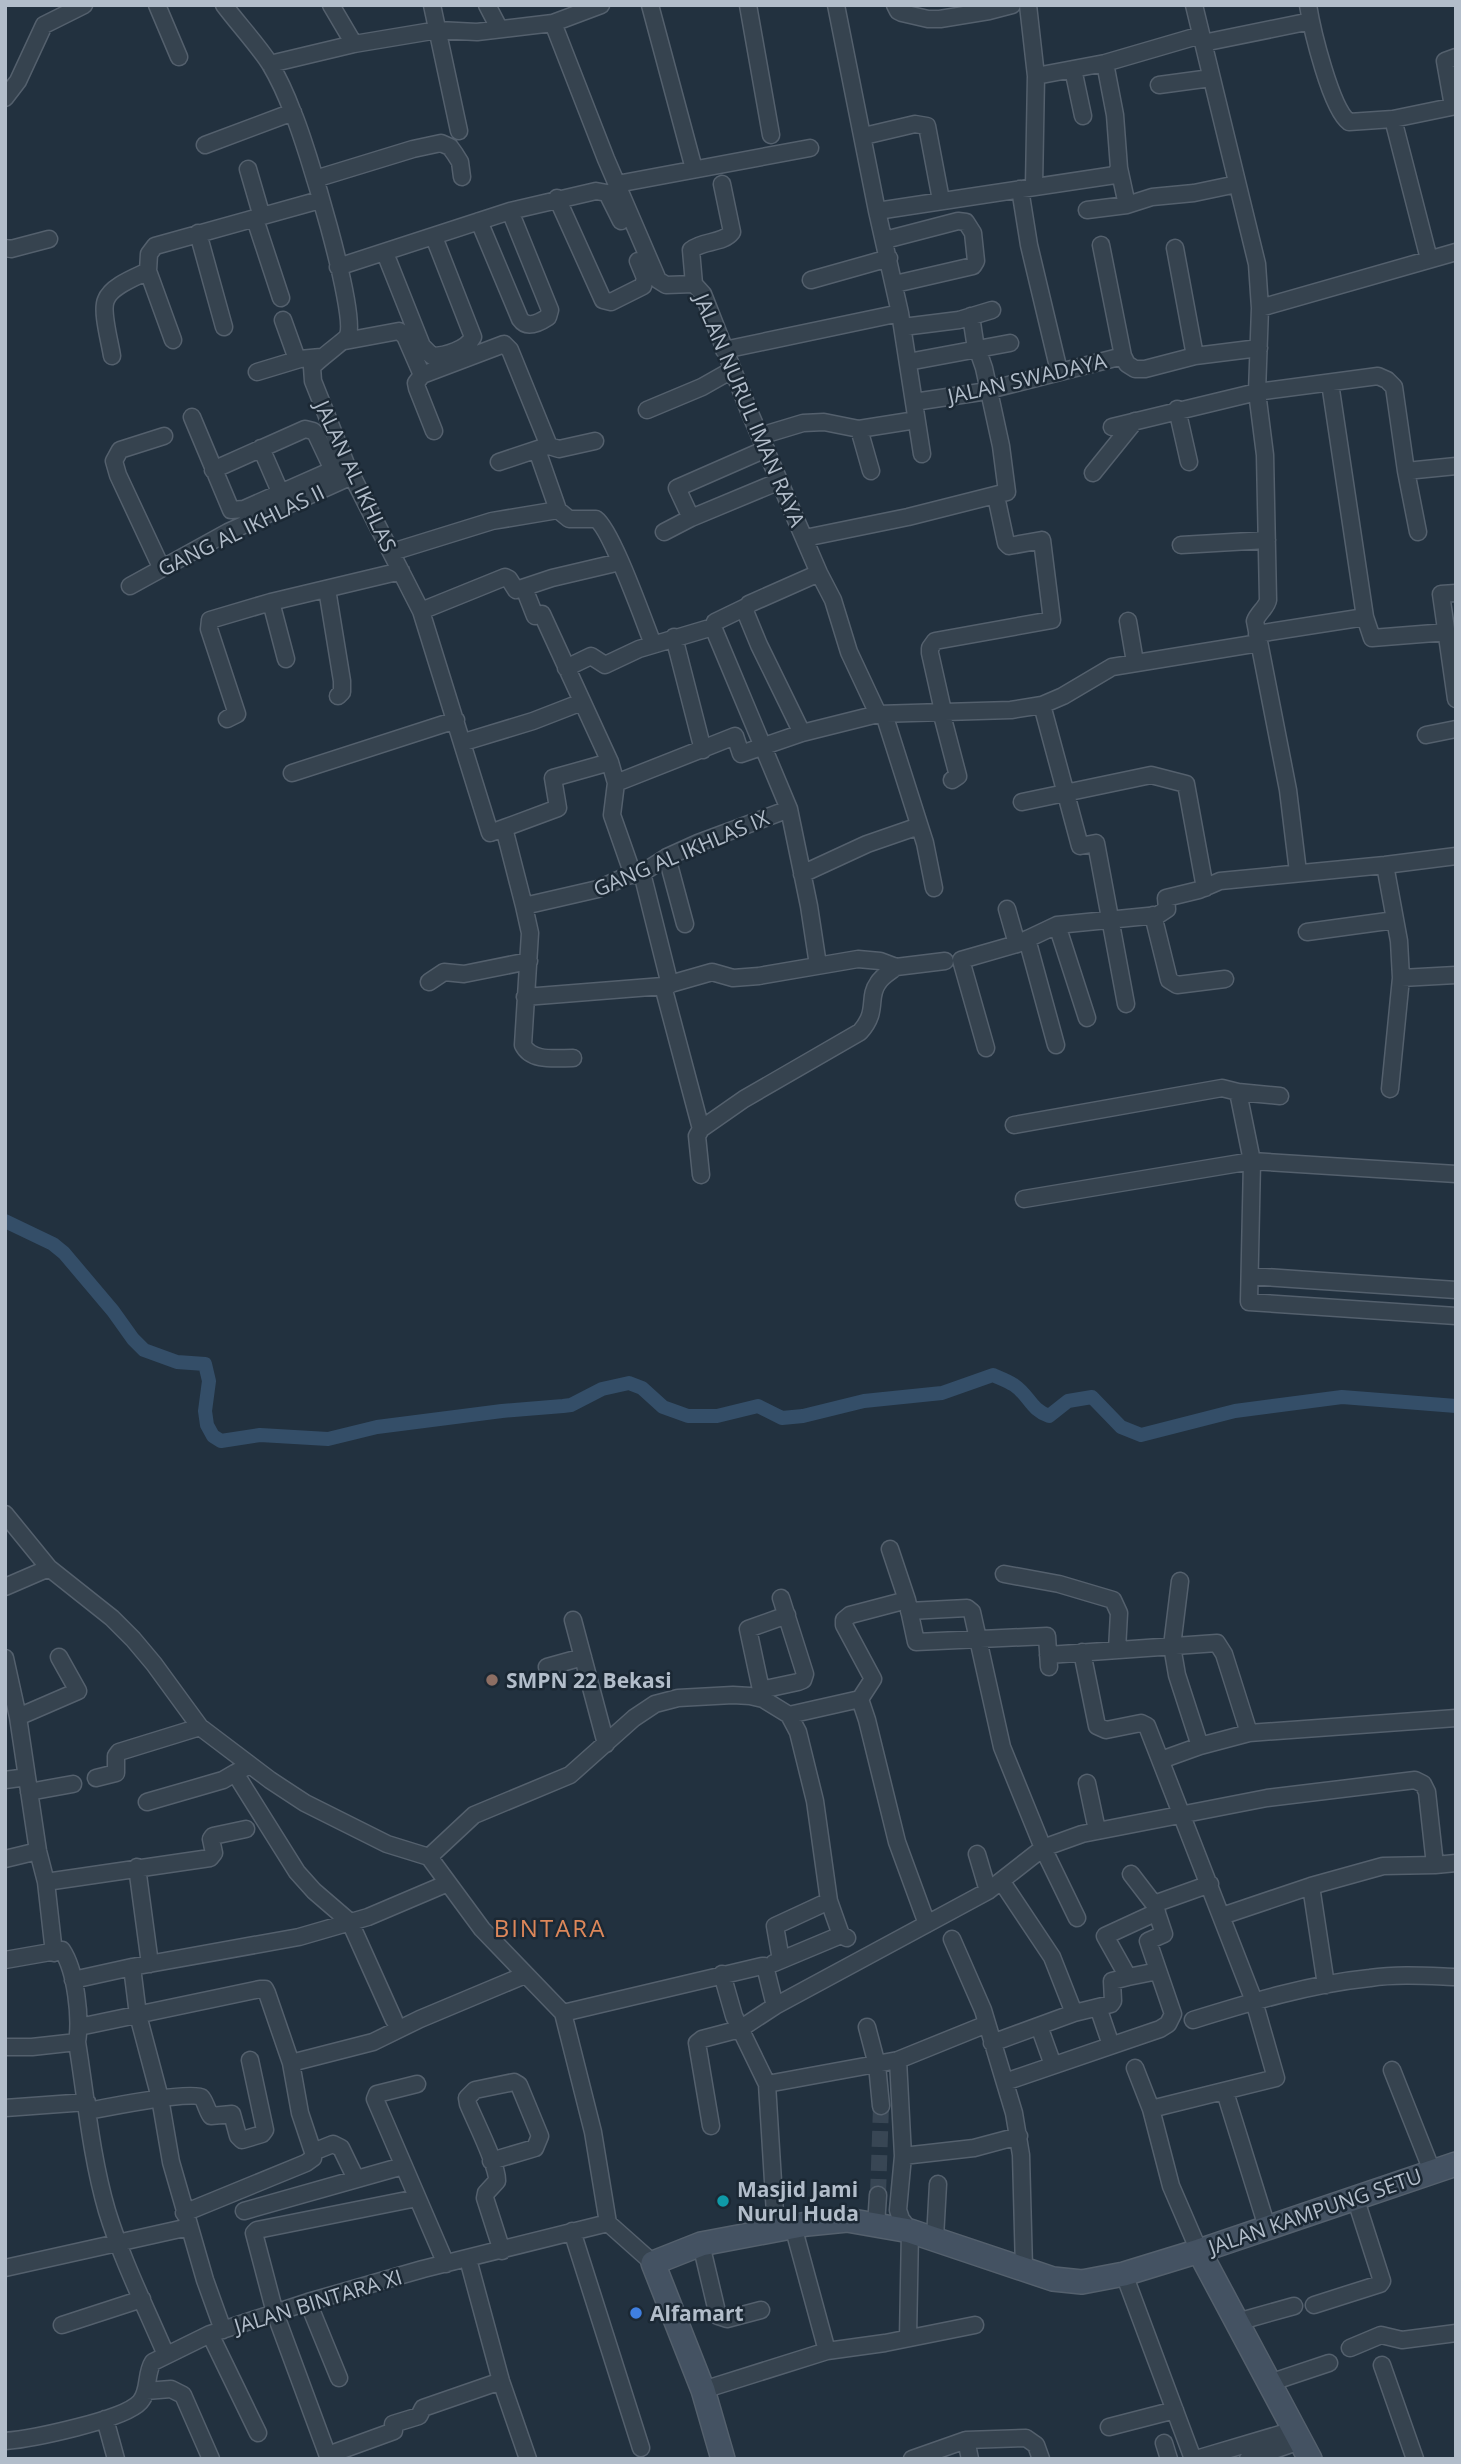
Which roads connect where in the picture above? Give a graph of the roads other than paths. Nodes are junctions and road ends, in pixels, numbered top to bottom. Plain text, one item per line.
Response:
1 (84, 5) edge
2 (157, 5) edge
3 (224, 5) edge
4 (331, 5) edge
5 (432, 5) edge
6 (487, 5) edge
7 (601, 5) edge
8 (650, 5) edge
9 (748, 5) edge
10 (836, 5) edge
11 (895, 5) edge
12 (1012, 5) edge
13 (1028, 5) edge
14 (1194, 5) edge
15 (1309, 13) edge
16 (553, 23) junction
17 (499, 28) junction
18 (438, 30) junction
19 (1202, 39) junction
20 (354, 44) junction
21 (179, 57) dead end
22 (1456, 57) edge
23 (1105, 63) junction
24 (270, 64) junction
25 (1073, 69) junction
26 (1036, 76) junction
27 (1211, 78) junction
28 (1159, 85) dead end
29 (5, 98) edge
30 (1454, 106) edge
31 (293, 112) junction
32 (1083, 116) dead end
33 (1394, 119) junction
34 (458, 131) dead end
35 (771, 135) dead end
36 (864, 136) junction
37 (205, 145) dead end
38 (810, 148) dead end
39 (1119, 168) junction
40 (248, 169) dead end
41 (694, 169) junction
42 (462, 177) dead end
43 (315, 179) junction
44 (617, 184) junction
45 (722, 184) dead end
46 (1237, 184) junction
47 (1027, 188) junction
48 (556, 198) junction
49 (320, 200) junction
50 (942, 200) junction
51 (1126, 205) junction
52 (1087, 209) dead end
53 (510, 211) junction
54 (877, 211) junction
55 (258, 218) junction
56 (479, 221) junction
57 (198, 233) junction
58 (434, 237) junction
59 (49, 240) dead end
60 (885, 240) junction
61 (1101, 245) dead end
62 (5, 248) edge
63 (1175, 248) dead end
64 (1456, 252) edge
65 (385, 253) junction
66 (890, 258) junction
67 (1429, 259) junction
68 (338, 267) junction
69 (148, 271) junction
70 (811, 280) dead end
71 (694, 284) junction
72 (895, 284) junction
73 (281, 298) dead end
74 (1260, 308) junction
75 (992, 310) dead end
76 (971, 316) junction
77 (283, 320) dead end
78 (901, 320) junction
79 (223, 327) dead end
80 (173, 340) dead end
81 (345, 341) junction
82 (1010, 343) dead end
83 (1259, 348) junction
84 (724, 350) junction
85 (977, 350) junction
86 (112, 356) dead end
87 (1123, 356) junction
88 (1195, 356) junction
89 (321, 357) junction
90 (297, 359) junction
91 (908, 362) junction
92 (732, 370) junction
93 (1059, 371) junction
94 (257, 372) dead end
95 (422, 375) junction
96 (1330, 383) junction
97 (988, 390) junction
98 (1257, 392) junction
99 (914, 402) junction
100 (647, 410) dead end
101 (1177, 410) junction
102 (192, 417) dead end
103 (916, 420) junction
104 (1135, 421) junction
105 (1112, 427) dead end
106 (859, 429) junction
107 (434, 431) dead end
108 (164, 436) dead end
109 (595, 441) dead end
110 (763, 442) junction
111 (261, 448) junction
112 (543, 448) junction
113 (922, 454) dead end
114 (499, 462) dead end
115 (1189, 462) dead end
116 (1456, 466) edge
117 (213, 470) junction
118 (344, 470) junction
119 (871, 471) dead end
120 (1406, 471) junction
121 (1093, 473) dead end
122 (779, 481) junction
123 (281, 494) junction
124 (996, 496) junction
125 (558, 510) junction
126 (691, 518) junction
127 (664, 532) dead end
128 (1418, 532) dead end
129 (805, 538) junction
130 (1267, 540) junction
131 (1181, 545) dead end
132 (392, 552) junction
133 (620, 562) junction
134 (161, 567) junction
135 (401, 571) junction
136 (819, 573) junction
137 (130, 586) dead end
138 (524, 588) junction
139 (327, 589) junction
140 (1456, 593) edge
141 (271, 603) junction
142 (746, 607) junction
143 (421, 611) junction
144 (1365, 617) junction
145 (1128, 621) dead end
146 (713, 627) junction
147 (1447, 632) junction
148 (674, 637) junction
149 (1258, 639) junction
150 (653, 644) junction
151 (286, 659) dead end
152 (1135, 662) junction
153 (566, 668) junction
154 (338, 696) dead end
155 (1456, 699) edge
156 (582, 702) junction
157 (1042, 705) junction
158 (942, 711) junction
159 (881, 714) junction
160 (227, 719) dead end
161 (456, 720) junction
162 (1456, 729) edge
163 (802, 733) junction
164 (1426, 735) dead end
165 (464, 742) junction
166 (762, 746) junction
167 (703, 750) junction
168 (610, 762) junction
169 (292, 773) dead end
170 (952, 780) dead end
171 (616, 783) junction
172 (1066, 793) junction
173 (1023, 802) dead end
174 (789, 809) junction
175 (919, 826) junction
176 (504, 828) junction
177 (1456, 856) edge
178 (667, 857) junction
179 (1385, 865) junction
180 (1298, 872) junction
181 (637, 874) junction
182 (802, 874) junction
183 (933, 888) dead end
184 (1205, 888) junction
185 (528, 905) junction
186 (1007, 909) dead end
187 (1153, 915) junction
188 (1110, 919) junction
189 (1395, 920) junction
190 (685, 924) dead end
191 (1057, 925) junction
192 (1307, 932) dead end
193 (1022, 941) junction
194 (529, 961) junction
195 (945, 961) dead end
196 (818, 965) junction
197 (896, 967) junction
198 (1456, 975) edge
199 (1401, 978) junction
200 (1225, 979) dead end
201 (429, 982) dead end
202 (667, 985) junction
203 (525, 997) junction
204 (1126, 1004) dead end
205 (1087, 1018) dead end
206 (1056, 1045) dead end
207 (986, 1048) dead end
208 (573, 1058) dead end
209 (1390, 1089) dead end
210 (1238, 1092) junction
211 (1280, 1096) dead end
212 (1014, 1125) dead end
213 (701, 1129) junction
214 (1252, 1161) junction
215 (1456, 1174) edge
216 (701, 1175) dead end
217 (1024, 1199) dead end
218 (1250, 1276) junction
219 (1456, 1290) edge
220 (1456, 1316) edge
221 (5, 1515) edge
222 (890, 1549) dead end
223 (49, 1568) junction
224 (1004, 1574) dead end
225 (1180, 1581) dead end
226 (5, 1587) edge
227 (782, 1598) dead end
228 (908, 1605) junction
229 (787, 1615) junction
230 (573, 1620) dead end
231 (977, 1640) junction
232 (1172, 1646) junction
233 (1117, 1650) junction
234 (1082, 1652) junction
235 (59, 1657) dead end
236 (583, 1657) junction
237 (5, 1658) edge
238 (547, 1667) dead end
239 (762, 1695) junction
240 (860, 1699) junction
241 (789, 1715) junction
242 (18, 1717) junction
243 (1456, 1718) edge
244 (200, 1727) junction
245 (1249, 1733) junction
246 (12, 1735) edge
247 (606, 1744) junction
248 (1200, 1746) junction
249 (1161, 1760) junction
250 (243, 1769) junction
251 (96, 1778) dead end
252 (5, 1780) edge
253 (1087, 1783) dead end
254 (73, 1784) dead end
255 (28, 1785) junction
256 (147, 1802) dead end
257 (1183, 1815) junction
258 (246, 1829) dead end
259 (1097, 1830) junction
260 (1043, 1848) junction
261 (38, 1852) junction
262 (977, 1854) dead end
263 (429, 1857) junction
264 (5, 1859) edge
265 (1456, 1863) edge
266 (1435, 1865) junction
267 (137, 1867) junction
268 (1131, 1874) dead end
269 (46, 1882) junction
270 (1002, 1882) junction
271 (447, 1883) junction
272 (1210, 1884) junction
273 (1311, 1886) junction
274 (988, 1891) junction
275 (829, 1901) junction
276 (1156, 1908) junction
277 (1222, 1916) junction
278 (1077, 1918) dead end
279 (350, 1922) junction
280 (927, 1924) junction
281 (952, 1939) dead end
282 (54, 1953) junction
283 (5, 1960) edge
284 (781, 1960) junction
285 (150, 1964) junction
286 (765, 1966) junction
287 (132, 1967) junction
288 (1158, 1971) junction
289 (722, 1974) junction
290 (525, 1975) junction
291 (1128, 1977) junction
292 (1456, 1977) edge
293 (73, 1980) junction
294 (1326, 1985) junction
295 (1254, 2001) junction
296 (775, 2006) junction
297 (1098, 2007) junction
298 (563, 2013) junction
299 (1074, 2013) junction
300 (138, 2015) junction
301 (394, 2020) dead end
302 (1193, 2020) dead end
303 (987, 2024) junction
304 (1040, 2026) junction
305 (867, 2027) dead end
306 (740, 2029) junction
307 (78, 2034) junction
308 (992, 2043) junction
309 (1111, 2045) junction
310 (5, 2047) edge
311 (250, 2060) dead end
312 (898, 2060) junction
313 (291, 2063) junction
314 (877, 2065) junction
315 (1053, 2066) junction
316 (1136, 2068) dead end
317 (1392, 2070) dead end
318 (1004, 2082) junction
319 (416, 2084) dead end
320 (767, 2084) junction
321 (1225, 2092) junction
322 (160, 2098) junction
323 (87, 2106) junction
324 (881, 2106) tunnel mouth
325 (5, 2108) edge
326 (1151, 2109) junction
327 (711, 2126) dead end
328 (1019, 2136) junction
329 (313, 2152) junction
330 (903, 2156) junction
331 (491, 2161) junction
332 (403, 2166) junction
333 (1450, 2167) edge
334 (356, 2179) junction
335 (938, 2184) dead end
336 (878, 2195) tunnel mouth
337 (1355, 2197) junction
338 (417, 2198) junction
339 (244, 2211) dead end
340 (186, 2220) junction
341 (608, 2223) junction
342 (876, 2225) junction
343 (1267, 2227) junction
344 (785, 2228) junction
345 (572, 2231) junction
346 (910, 2231) junction
347 (935, 2238) junction
348 (701, 2244) junction
349 (119, 2245) junction
350 (1199, 2250) junction
351 (502, 2251) junction
352 (468, 2259) junction
353 (653, 2263) junction
354 (446, 2264) junction
355 (5, 2268) edge
356 (1024, 2269) junction
357 (1124, 2274) junction
358 (142, 2299) junction
359 (308, 2302) junction
360 (1314, 2305) dead end
361 (1294, 2306) dead end
362 (761, 2310) dead end
363 (275, 2313) junction
364 (1237, 2322) junction
365 (62, 2325) dead end
366 (975, 2325) dead end
367 (217, 2332) junction
368 (1456, 2333) edge
369 (908, 2338) junction
370 (1350, 2348) dead end
371 (827, 2350) junction
372 (166, 2355) junction
373 (1329, 2363) dead end
374 (1382, 2365) dead end
375 (339, 2378) dead end
376 (500, 2381) junction
377 (1269, 2383) junction
378 (704, 2390) junction
379 (146, 2391) junction
380 (1175, 2410) junction
381 (105, 2419) junction
382 (1109, 2427) dead end
383 (258, 2433) dead end
384 (966, 2440) junction
385 (5, 2441) edge
386 (1164, 2443) dead end
387 (1301, 2443) edge
388 (641, 2448) dead end
389 (328, 2457) edge
390 (116, 2459) edge
391 (211, 2459) edge
392 (528, 2459) edge
393 (723, 2459) edge
394 (912, 2459) edge
395 (970, 2459) edge
396 (1041, 2459) edge
397 (1169, 2459) edge
398 (1195, 2459) edge
399 (1248, 2459) edge
400 (1415, 2459) edge

1 - 29 street
2 - 21 street
3 - 24 street
4 - 20 street
5 - 18 street
6 - 17 street
7 - 16 street
8 - 41 street
9 - 35 street
10 - 36 street
11 - 12 street
13 - 26 street
14 - 19 street
15 - 19 street
15 - 33 street
16 - 17 street
16 - 44 street, JALAN NURUL IMAN RAYA
17 - 18 street
18 - 20 street
18 - 34 street
19 - 23 street
19 - 27 street
20 - 24 street
22 - 30 street
23 - 25 street
23 - 39 street
24 - 31 street
25 - 26 street
25 - 32 street
26 - 47 street
27 - 28 street
27 - 46 street
30 - 33 street
31 - 37 street
31 - 43 street
33 - 67 street
36 - 50 street
36 - 54 street
38 - 41 street
39 - 47 street
39 - 51 street
40 - 55 street
41 - 44 street
42 - 43 street
43 - 49 street
44 - 71 street, JALAN NURUL IMAN RAYA
45 - 71 street
46 - 51 street
46 - 74 street
47 - 50 street
47 - 93 street
48 - 48 street
48 - 53 street
49 - 55 street
49 - 68 street
50 - 54 street
51 - 52 street
53 - 56 street
53 - 56 street
54 - 60 street
55 - 57 street
55 - 73 street
56 - 58 street
57 - 69 street
57 - 79 street
58 - 65 street
58 - 65 street
59 - 62 street
60 - 66 street
60 - 72 street
61 - 87 street
63 - 88 street
64 - 67 street
65 - 68 street
66 - 70 street
66 - 72 street
67 - 74 street
68 - 81 street
69 - 80 street
69 - 86 street
71 - 84 street, JALAN NURUL IMAN RAYA
72 - 78 street
74 - 83 street
75 - 76 street
76 - 78 street
76 - 85 street
77 - 90 street
78 - 84 street
78 - 91 street
81 - 89 street
81 - 95 street
82 - 85 street
83 - 88 street, JALAN SWADAYA
83 - 98 street
84 - 92 street, JALAN NURUL IMAN RAYA
85 - 91 street
85 - 97 street
87 - 88 street, JALAN SWADAYA
87 - 93 street, JALAN SWADAYA
89 - 90 street
89 - 118 street, JALAN AL IKHLAS
90 - 94 street
91 - 99 street
92 - 100 street
92 - 110 street, JALAN NURUL IMAN RAYA
93 - 97 street, JALAN SWADAYA
95 - 107 street
95 - 112 street
96 - 98 street
96 - 120 street
96 - 144 street
97 - 99 street, JALAN SWADAYA
97 - 124 street
98 - 101 street
98 - 130 street
99 - 103 street
101 - 104 street
101 - 115 street
102 - 117 street
103 - 106 street
103 - 113 street
104 - 105 street
104 - 121 street
106 - 110 street
106 - 119 street
108 - 134 street
109 - 112 street
110 - 122 street, JALAN NURUL IMAN RAYA
110 - 126 street
111 - 117 street
111 - 118 street
111 - 123 street
112 - 114 street
112 - 125 street
116 - 120 street
117 - 123 street
118 - 123 street
118 - 132 street, JALAN AL IKHLAS
118 - 134 street, GANG AL IKHLAS II
120 - 128 street
122 - 126 street
122 - 129 street, JALAN NURUL IMAN RAYA
124 - 129 street
124 - 158 street
125 - 132 street
125 - 133 street
126 - 127 street
129 - 136 street, JALAN NURUL IMAN RAYA
130 - 131 street
130 - 149 street
132 - 135 street, JALAN AL IKHLAS
133 - 138 street
133 - 150 street
134 - 137 street, GANG AL IKHLAS II
135 - 139 street
135 - 143 street, JALAN AL IKHLAS
136 - 142 street
136 - 159 street, JALAN NURUL IMAN RAYA
138 - 143 street
138 - 153 street
139 - 141 street
139 - 154 street
140 - 147 street
141 - 151 street
141 - 160 street
142 - 146 street
142 - 163 street
143 - 161 street, JALAN AL IKHLAS
144 - 147 street
144 - 149 street
145 - 152 street
146 - 148 street
146 - 166 street
147 - 155 street
148 - 150 street
148 - 167 street
149 - 152 street
149 - 180 street
150 - 153 street
152 - 157 street
153 - 156 street
156 - 165 street
156 - 168 street
157 - 158 street
157 - 172 street
158 - 159 street
158 - 170 street
159 - 163 street
159 - 175 street, JALAN NURUL IMAN RAYA
161 - 165 street, JALAN AL IKHLAS
161 - 169 street
162 - 164 street
163 - 166 street
165 - 176 street, JALAN AL IKHLAS
166 - 167 street
166 - 174 street
167 - 171 street
168 - 171 street
168 - 176 street
171 - 181 street
172 - 173 street
172 - 184 street
172 - 188 street
174 - 178 street, GANG AL IKHLAS IX
174 - 182 street
175 - 182 street
175 - 183 street, JALAN NURUL IMAN RAYA
176 - 185 street
177 - 179 street
178 - 181 street, GANG AL IKHLAS IX
178 - 190 street
179 - 180 street
179 - 189 street
180 - 184 street
181 - 185 street, GANG AL IKHLAS IX
181 - 202 street
182 - 196 street
184 - 187 street
185 - 194 street
186 - 193 street
187 - 188 street
187 - 200 street
188 - 191 street
188 - 204 street
189 - 192 street
189 - 199 street
191 - 193 street
191 - 205 street
193 - 206 street
193 - 207 street
194 - 201 street
194 - 203 street
195 - 197 street
196 - 197 street
196 - 202 street
197 - 213 street
198 - 199 street
199 - 209 street
202 - 203 street
202 - 213 street
203 - 208 street
210 - 211 street
210 - 212 street
210 - 214 street
213 - 216 street
214 - 215 street
214 - 217 street
214 - 218 street
218 - 219 street
218 - 220 street
221 - 223 street
222 - 228 street
223 - 226 street
223 - 244 street
224 - 233 street
225 - 232 street
227 - 229 street
228 - 231 street
228 - 231 street
228 - 240 street
229 - 239 street
229 - 239 street
230 - 236 street
231 - 234 street
231 - 260 street
232 - 233 street
232 - 245 street
232 - 248 street
233 - 234 street
234 - 249 street
235 - 242 street
236 - 238 street
236 - 247 street
237 - 242 street
239 - 241 street
239 - 247 street
240 - 241 street
240 - 280 street
241 - 275 street
242 - 246 street
243 - 245 street
244 - 250 street
244 - 251 street
245 - 248 street
246 - 255 street
247 - 263 street
248 - 249 street
249 - 257 street
250 - 256 street
250 - 263 street
250 - 279 street
252 - 255 street
253 - 259 street
254 - 255 street
255 - 261 street
257 - 259 street
257 - 266 street
257 - 272 street
258 - 267 street
259 - 260 street
260 - 270 street
260 - 278 street
261 - 264 street
261 - 269 street
262 - 274 street
263 - 271 street
265 - 266 street
266 - 273 street
267 - 269 street
267 - 285 street
268 - 276 street
269 - 282 street
270 - 274 street
270 - 299 street
271 - 279 street
271 - 290 street
272 - 276 street
272 - 277 street
273 - 277 street
273 - 294 street
274 - 280 street
275 - 284 street
275 - 284 street
276 - 288 street
276 - 291 street
277 - 295 street
279 - 285 street
279 - 301 street
280 - 296 street
281 - 303 street
282 - 283 street
282 - 293 street
284 - 286 street
285 - 287 street
286 - 289 street
286 - 296 street
287 - 293 street
287 - 300 street
288 - 291 street
288 - 309 street
289 - 298 street
289 - 306 street
290 - 298 street
290 - 313 street
291 - 297 street
292 - 294 street
293 - 307 street
294 - 295 street
295 - 302 street
295 - 321 street
296 - 306 street
297 - 299 street
297 - 309 street
298 - 341 street
299 - 304 street
300 - 307 street
300 - 313 street
300 - 322 street
303 - 308 street
303 - 312 street
304 - 308 street
304 - 315 street
305 - 314 street
306 - 320 street
306 - 327 street
307 - 310 street
307 - 323 street
308 - 318 street
309 - 315 street
311 - 322 street
312 - 314 street
312 - 330 street
313 - 329 street
314 - 320 street
314 - 324 street
315 - 318 street
316 - 326 street
317 - 333 street
318 - 328 street
319 - 332 street
320 - 344 street
321 - 326 street
321 - 343 street
322 - 323 street
322 - 340 street
323 - 325 street
323 - 349 street
326 - 350 street
328 - 330 street
328 - 356 street
329 - 334 street
329 - 340 street
330 - 346 street
331 - 331 street
331 - 351 street
332 - 334 street
332 - 338 street
333 - 337 street, JALAN KAMPUNG SETU
334 - 339 street
335 - 347 street
336 - 342 street
337 - 343 street, JALAN KAMPUNG SETU
337 - 360 street
338 - 354 street
338 - 363 street
340 - 349 street
340 - 367 street
341 - 345 street, JALAN BINTARA XI
341 - 353 street
342 - 344 street
342 - 346 street
343 - 350 street, JALAN KAMPUNG SETU
344 - 348 street
344 - 371 street
345 - 351 street, JALAN BINTARA XI
345 - 388 street
346 - 347 street
346 - 369 street
347 - 356 street
348 - 353 street
348 - 362 street
349 - 355 street
349 - 358 street
350 - 357 street
350 - 364 street, JALAN KAMPUNG SETU
351 - 352 street, JALAN BINTARA XI
352 - 354 street, JALAN BINTARA XI
352 - 376 street
353 - 378 street
354 - 359 street, JALAN BINTARA XI
356 - 357 street
357 - 380 street
358 - 365 street
358 - 372 street
359 - 363 street, JALAN BINTARA XI
359 - 375 street
361 - 364 street
363 - 367 street, JALAN BINTARA XI
363 - 389 street
364 - 377 street, JALAN KAMPUNG SETU
366 - 369 street
367 - 372 street, JALAN BINTARA XI
367 - 383 street
368 - 370 street
369 - 371 street
371 - 378 street
372 - 379 street
373 - 377 street
374 - 400 street
376 - 389 street
376 - 392 street
377 - 387 street, JALAN KAMPUNG SETU
378 - 393 street
379 - 381 street
379 - 391 street
380 - 382 street
380 - 398 street
381 - 385 street
381 - 390 street
384 - 394 street
384 - 395 street
384 - 396 street
386 - 397 street
387 - 398 street
387 - 399 street

